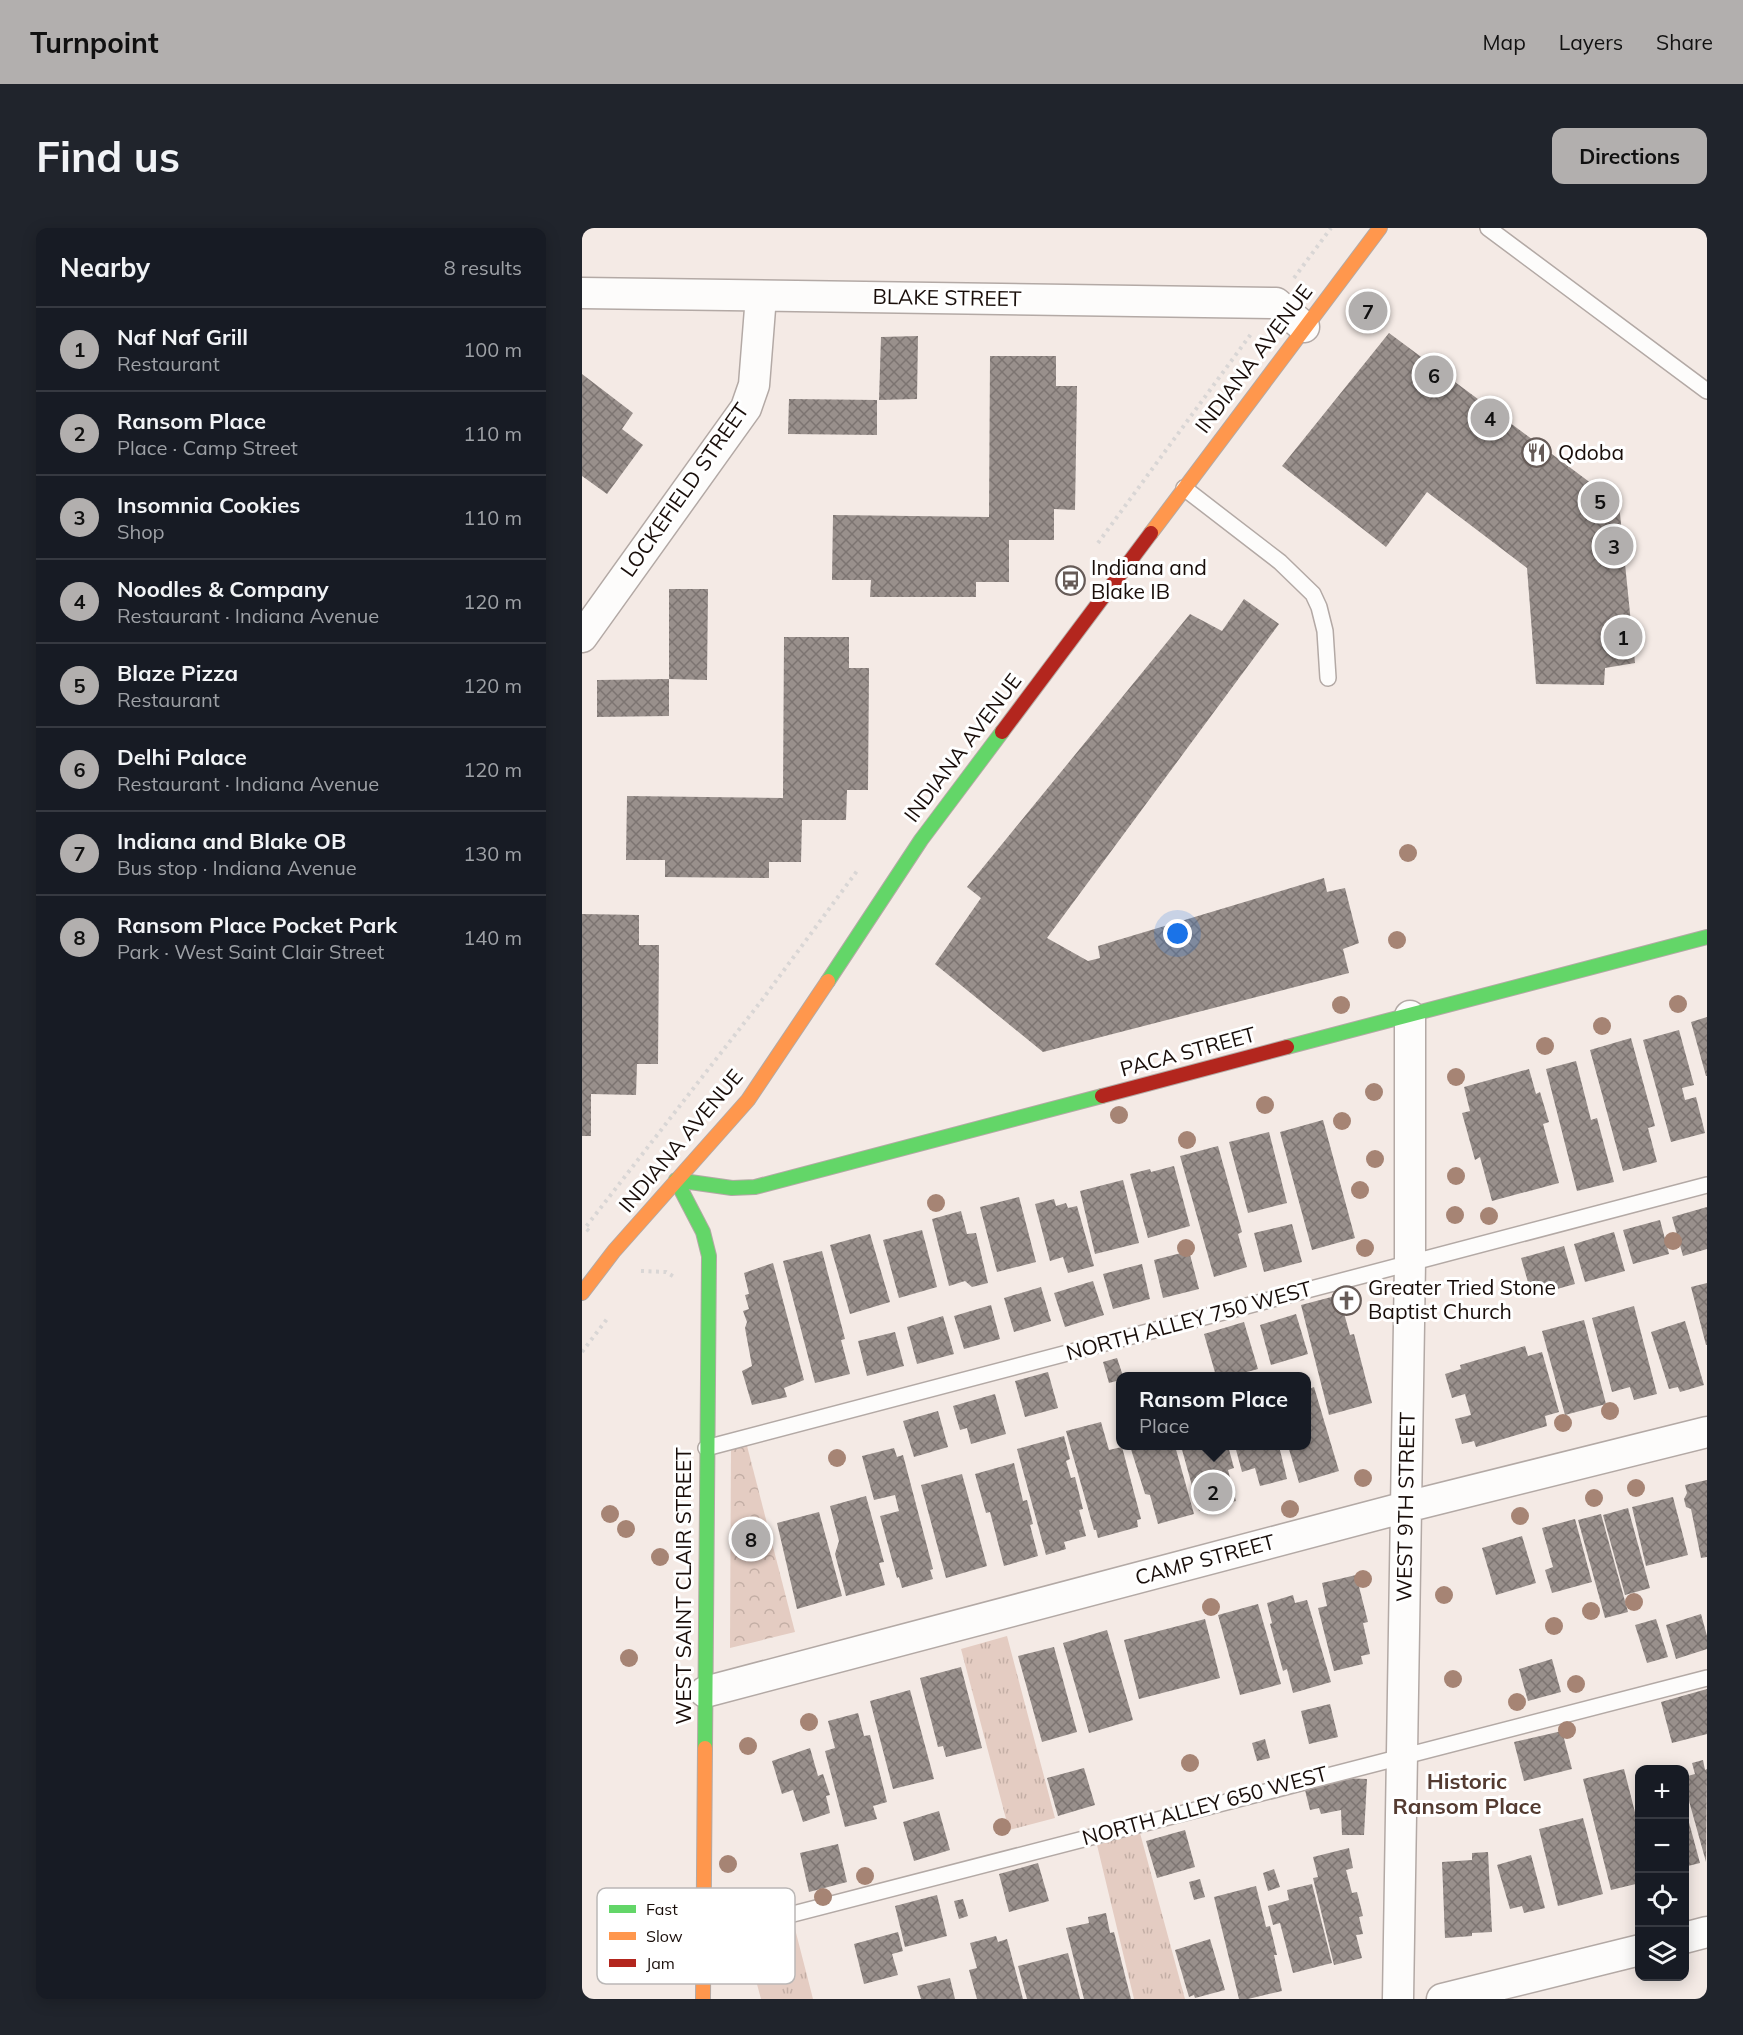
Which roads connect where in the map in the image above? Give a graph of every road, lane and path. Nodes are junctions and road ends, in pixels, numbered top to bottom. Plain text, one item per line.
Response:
1 (1331, 228) edge
2 (1380, 228) edge
3 (1488, 228) edge
4 (1314, 250) dead end
5 (582, 293) edge
6 (761, 296) junction
7 (1304, 327) junction
8 (1707, 391) edge
9 (1184, 488) junction
10 (582, 637) edge
11 (1328, 678) dead end
12 (1707, 936) edge
13 (1410, 1016) junction
14 (676, 1180) junction
15 (1707, 1185) edge
16 (1410, 1262) junction
17 (636, 1278) dead end
18 (680, 1285) dead end
19 (582, 1293) edge
20 (610, 1314) dead end
21 (582, 1352) edge
22 (1707, 1432) edge
23 (706, 1448) junction
24 (1407, 1507) junction
25 (1707, 1678) edge
26 (705, 1692) junction
27 (1401, 1756) junction
28 (704, 1888) edge
29 (795, 1913) edge
30 (1707, 1932) edge
31 (1689, 1937) edge
32 (1635, 1951) edge
33 (703, 1984) edge
34 (703, 1999) edge
35 (1398, 1999) edge
36 (1442, 1999) edge

1 - 4 path
2 - 7 street, INDIANA AVENUE
3 - 8 lane
5 - 6 street, BLAKE STREET
6 - 7 street, BLAKE STREET
6 - 10 street, LOCKEFIELD STREET
7 - 9 street, INDIANA AVENUE
9 - 11 lane
9 - 14 street, INDIANA AVENUE
12 - 13 street, PACA STREET
13 - 14 street, PACA STREET
13 - 16 street, WEST 9TH STREET
14 - 19 street, INDIANA AVENUE
14 - 23 street, WEST SAINT CLAIR STREET
15 - 16 lane, NORTH ALLEY 750 WEST
16 - 23 lane, NORTH ALLEY 750 WEST
16 - 24 street, WEST 9TH STREET
17 - 18 path
20 - 21 path
22 - 24 street, CAMP STREET
23 - 26 street, WEST SAINT CLAIR STREET
24 - 26 street, CAMP STREET
24 - 27 street, WEST 9TH STREET
25 - 27 lane, NORTH ALLEY 650 WEST
26 - 28 street, WEST SAINT CLAIR STREET
27 - 29 lane, NORTH ALLEY 650 WEST
27 - 35 street, WEST 9TH STREET
30 - 31 street
32 - 36 street
33 - 34 street, WEST SAINT CLAIR STREET

